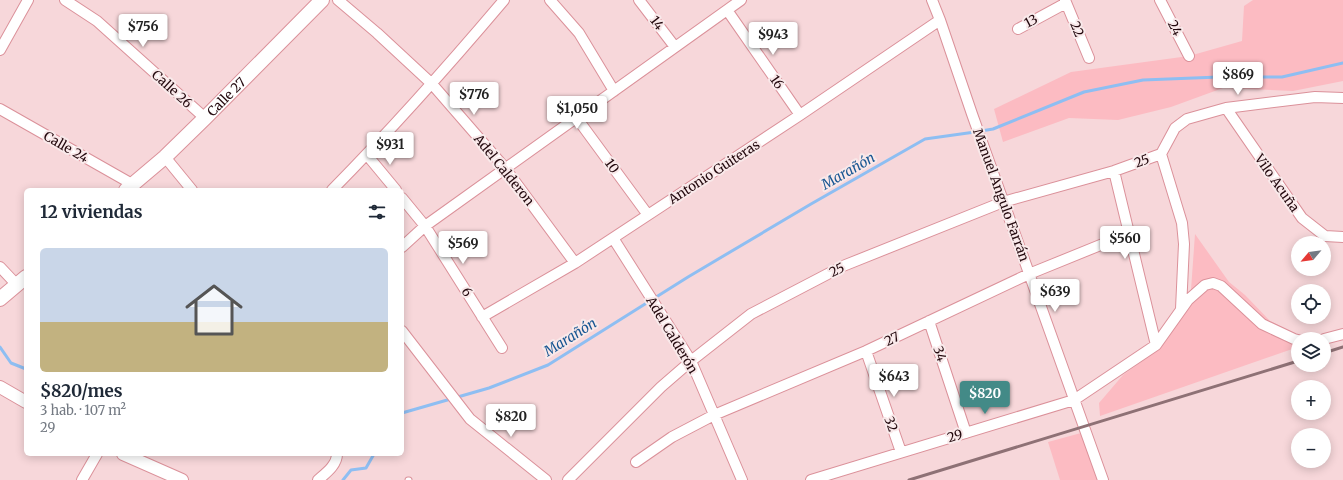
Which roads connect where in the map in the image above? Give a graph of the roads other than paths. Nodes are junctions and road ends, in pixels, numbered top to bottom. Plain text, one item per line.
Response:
1 (28, 0) edge
2 (65, 0) edge
3 (322, 0) edge
4 (338, 0) edge
5 (504, 0) edge
6 (550, 0) edge
7 (638, 0) edge
8 (741, 0) edge
9 (932, 0) edge
10 (1160, 0) edge
11 (1065, 1) edge
12 (727, 10) junction
13 (940, 20) junction
14 (1018, 29) dead end
15 (675, 47) junction
16 (0, 50) edge
17 (1189, 56) dead end
18 (1089, 58) dead end
19 (432, 84) junction
20 (614, 90) junction
21 (1343, 98) edge
22 (1226, 108) junction
23 (0, 109) edge
24 (800, 115) junction
25 (576, 117) junction
26 (205, 118) junction
27 (1161, 154) junction
28 (367, 155) junction
29 (165, 157) junction
30 (505, 168) junction
31 (1114, 171) junction
32 (129, 187) edge
33 (190, 188) edge
34 (334, 188) edge
35 (394, 188) edge
36 (404, 200) edge
37 (1003, 202) junction
38 (648, 215) junction
39 (425, 226) junction
40 (1130, 233) junction
41 (1343, 237) edge
42 (613, 238) junction
43 (404, 244) edge
44 (575, 263) junction
45 (0, 267) edge
46 (1029, 274) junction
47 (21, 281) edge
48 (0, 300) edge
49 (1181, 310) junction
50 (482, 317) junction
51 (929, 321) junction
52 (404, 334) edge
53 (1343, 334) edge
54 (1331, 337) edge
55 (1291, 338) edge
56 (1156, 345) junction
57 (502, 348) dead end
58 (866, 351) junction
59 (691, 361) junction
60 (1, 389) edge
61 (1074, 400) junction
62 (24, 401) edge
63 (714, 415) junction
64 (966, 433) junction
65 (901, 452) junction
66 (97, 456) edge
67 (128, 456) edge
68 (337, 456) edge
69 (636, 462) dead end
70 (82, 480) edge
71 (182, 480) edge
72 (318, 480) edge
73 (546, 480) edge
74 (568, 480) edge
75 (742, 480) edge
76 (811, 480) edge
77 (1103, 480) edge

1 - 16 street
2 - 26 street, Calle 26
3 - 26 main road, Calle 27
4 - 19 street, Adel Calderon
5 - 19 street
6 - 20 street
7 - 15 street, 14
8 - 12 street
9 - 13 street, Manuel Angulo Farrán
10 - 17 street, 24
11 - 14 street, 13
11 - 18 street, 22
12 - 15 street
12 - 24 street, 16
13 - 24 street, Antonio Guiteras
13 - 37 street, Manuel Angulo Farrán
15 - 20 street
19 - 28 street
19 - 30 street, Adel Calderon
20 - 25 street
21 - 22 street
22 - 27 street
22 - 41 street, Vilo Acuña
23 - 32 street, Calle 24
24 - 38 street, Antonio Guiteras
25 - 30 street
25 - 38 street, 10
26 - 29 main road, Calle 27
27 - 31 street, 25
27 - 49 street
28 - 34 street
28 - 35 street
29 - 32 main road, Calle 27
29 - 33 street
30 - 39 street
30 - 44 street, Adel Calderon
31 - 37 street, 25
31 - 40 street
36 - 39 street, 6
37 - 46 street, Manuel Angulo Farrán
37 - 59 street, 25
38 - 42 street, Antonio Guiteras
39 - 43 street
39 - 50 street, 6
40 - 46 street, 27
40 - 56 street
42 - 44 street, Antonio Guiteras
42 - 59 street, Adel Calderón
44 - 50 street, Antonio Guiteras
45 - 47 street
46 - 51 street, 27
46 - 61 street, Manuel Angulo Farrán
47 - 48 main road
49 - 55 street
49 - 56 street
50 - 57 street, 6
51 - 58 street, 27
51 - 64 street, 34
52 - 73 street
53 - 54 street
56 - 61 street, 29
58 - 63 street, 27
58 - 65 street, 32
59 - 63 street, Adel Calderón
59 - 74 street, 25
60 - 62 street
61 - 64 street, 29
61 - 77 street, Manuel Angulo Farrán
63 - 69 street, 27
63 - 75 street, Adel Calderón
64 - 65 street, 29
65 - 76 street, 29
66 - 70 street
67 - 71 street
68 - 72 street

